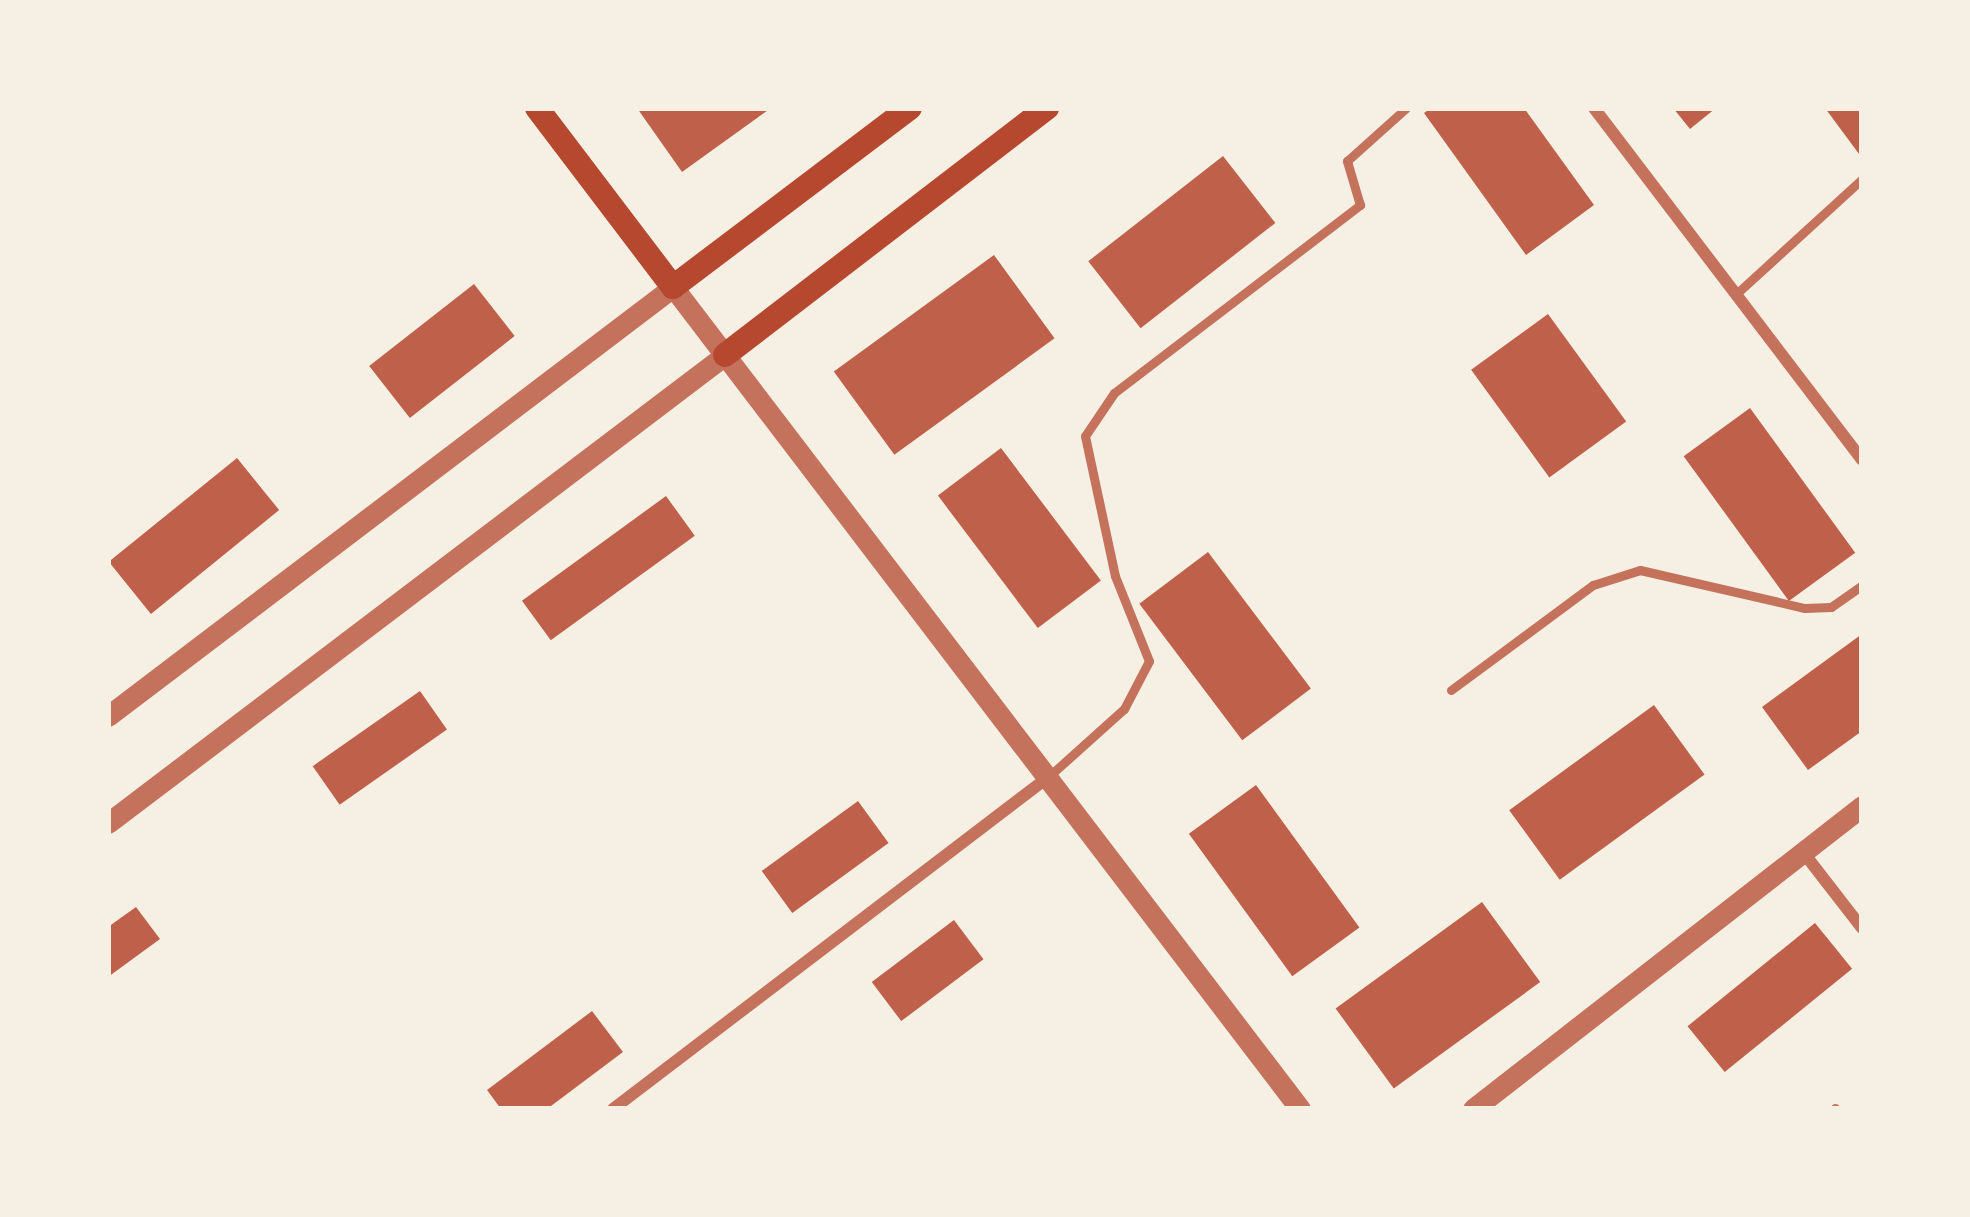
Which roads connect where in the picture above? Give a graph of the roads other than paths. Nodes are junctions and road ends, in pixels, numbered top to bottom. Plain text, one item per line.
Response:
1 (537, 108) edge
2 (910, 108) edge
3 (1047, 108) edge
4 (1406, 108) edge
5 (1594, 108) edge
6 (1862, 179) edge
7 (673, 287) junction
8 (1735, 295) junction
9 (725, 356) junction
10 (1862, 460) edge
11 (1862, 585) edge
12 (1450, 690) dead end
13 (108, 716) edge
14 (1047, 778) junction
15 (1862, 806) edge
16 (108, 823) edge
17 (1803, 852) junction
18 (1862, 928) edge
19 (613, 1109) edge
20 (1300, 1109) edge
21 (1473, 1109) edge

1 - 7 main road
2 - 7 main road
3 - 9 main road
4 - 14 lane
5 - 8 street
6 - 8 lane
7 - 9 street
7 - 13 street
8 - 10 street
9 - 14 street
9 - 16 street
11 - 12 lane
14 - 19 street
14 - 20 street
15 - 17 street
17 - 18 street
17 - 21 street

